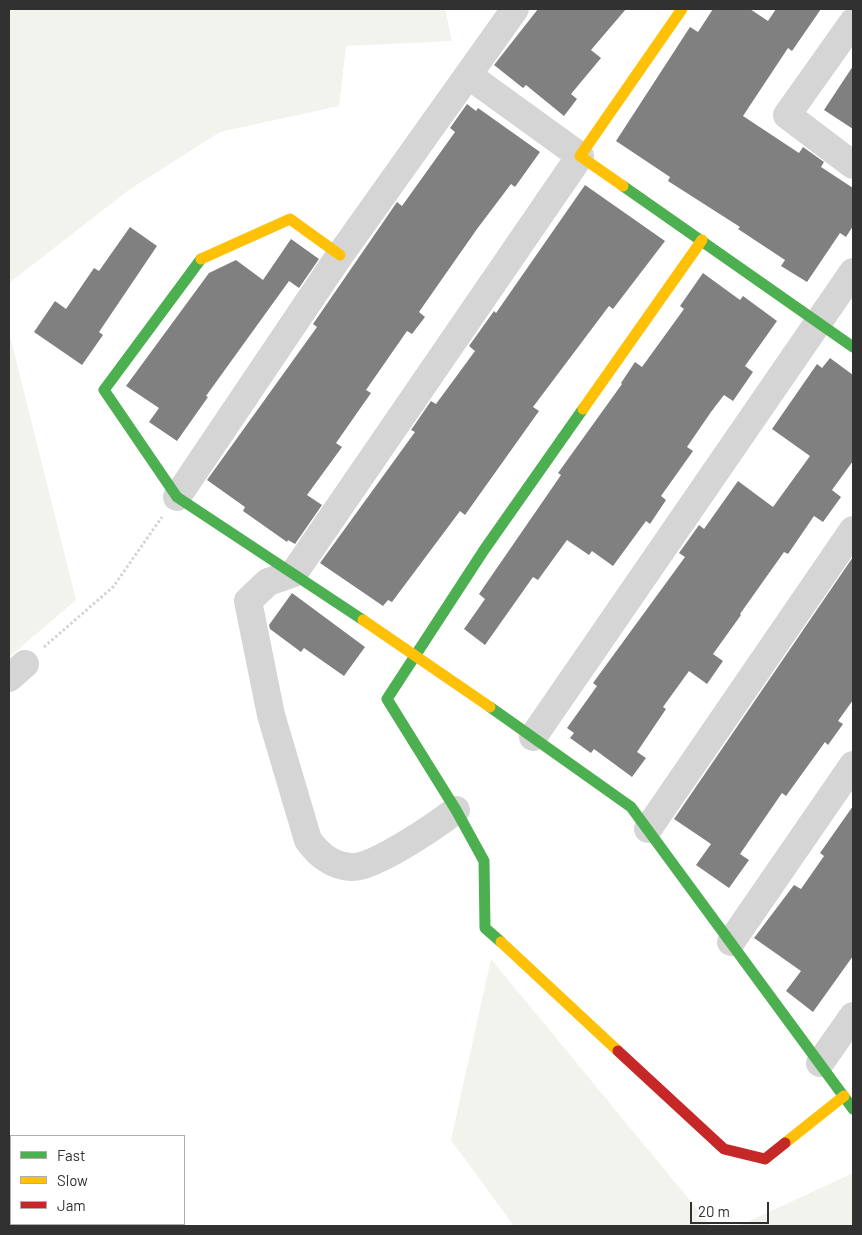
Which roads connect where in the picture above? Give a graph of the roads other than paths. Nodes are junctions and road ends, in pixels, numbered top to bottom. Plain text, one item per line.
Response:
1 (515, 9) edge
2 (682, 9) edge
3 (853, 22) edge
4 (468, 75) junction
5 (580, 156) junction
6 (853, 165) edge
7 (702, 240) junction
8 (340, 255) junction
9 (853, 272) edge
10 (818, 322) junction
11 (853, 346) edge
12 (177, 497) junction
13 (853, 530) edge
14 (294, 573) junction
15 (416, 654) junction
16 (533, 737) junction
17 (853, 765) edge
18 (456, 810) junction
19 (648, 829) junction
20 (731, 942) junction
21 (853, 1016) edge
22 (820, 1063) junction
23 (844, 1096) junction
24 (853, 1109) edge

1 - 4 street
2 - 5 street
3 - 6 street
4 - 5 street
4 - 8 street
5 - 7 street
5 - 14 street
7 - 10 street
7 - 15 street
8 - 12 street
8 - 12 street
9 - 10 street
10 - 11 street
10 - 16 street
12 - 14 street
13 - 19 street
14 - 15 street
14 - 18 street
15 - 16 street
15 - 18 street
16 - 19 street
17 - 20 street
18 - 23 street
19 - 20 street
20 - 22 street
21 - 22 street
22 - 23 street
23 - 24 street

